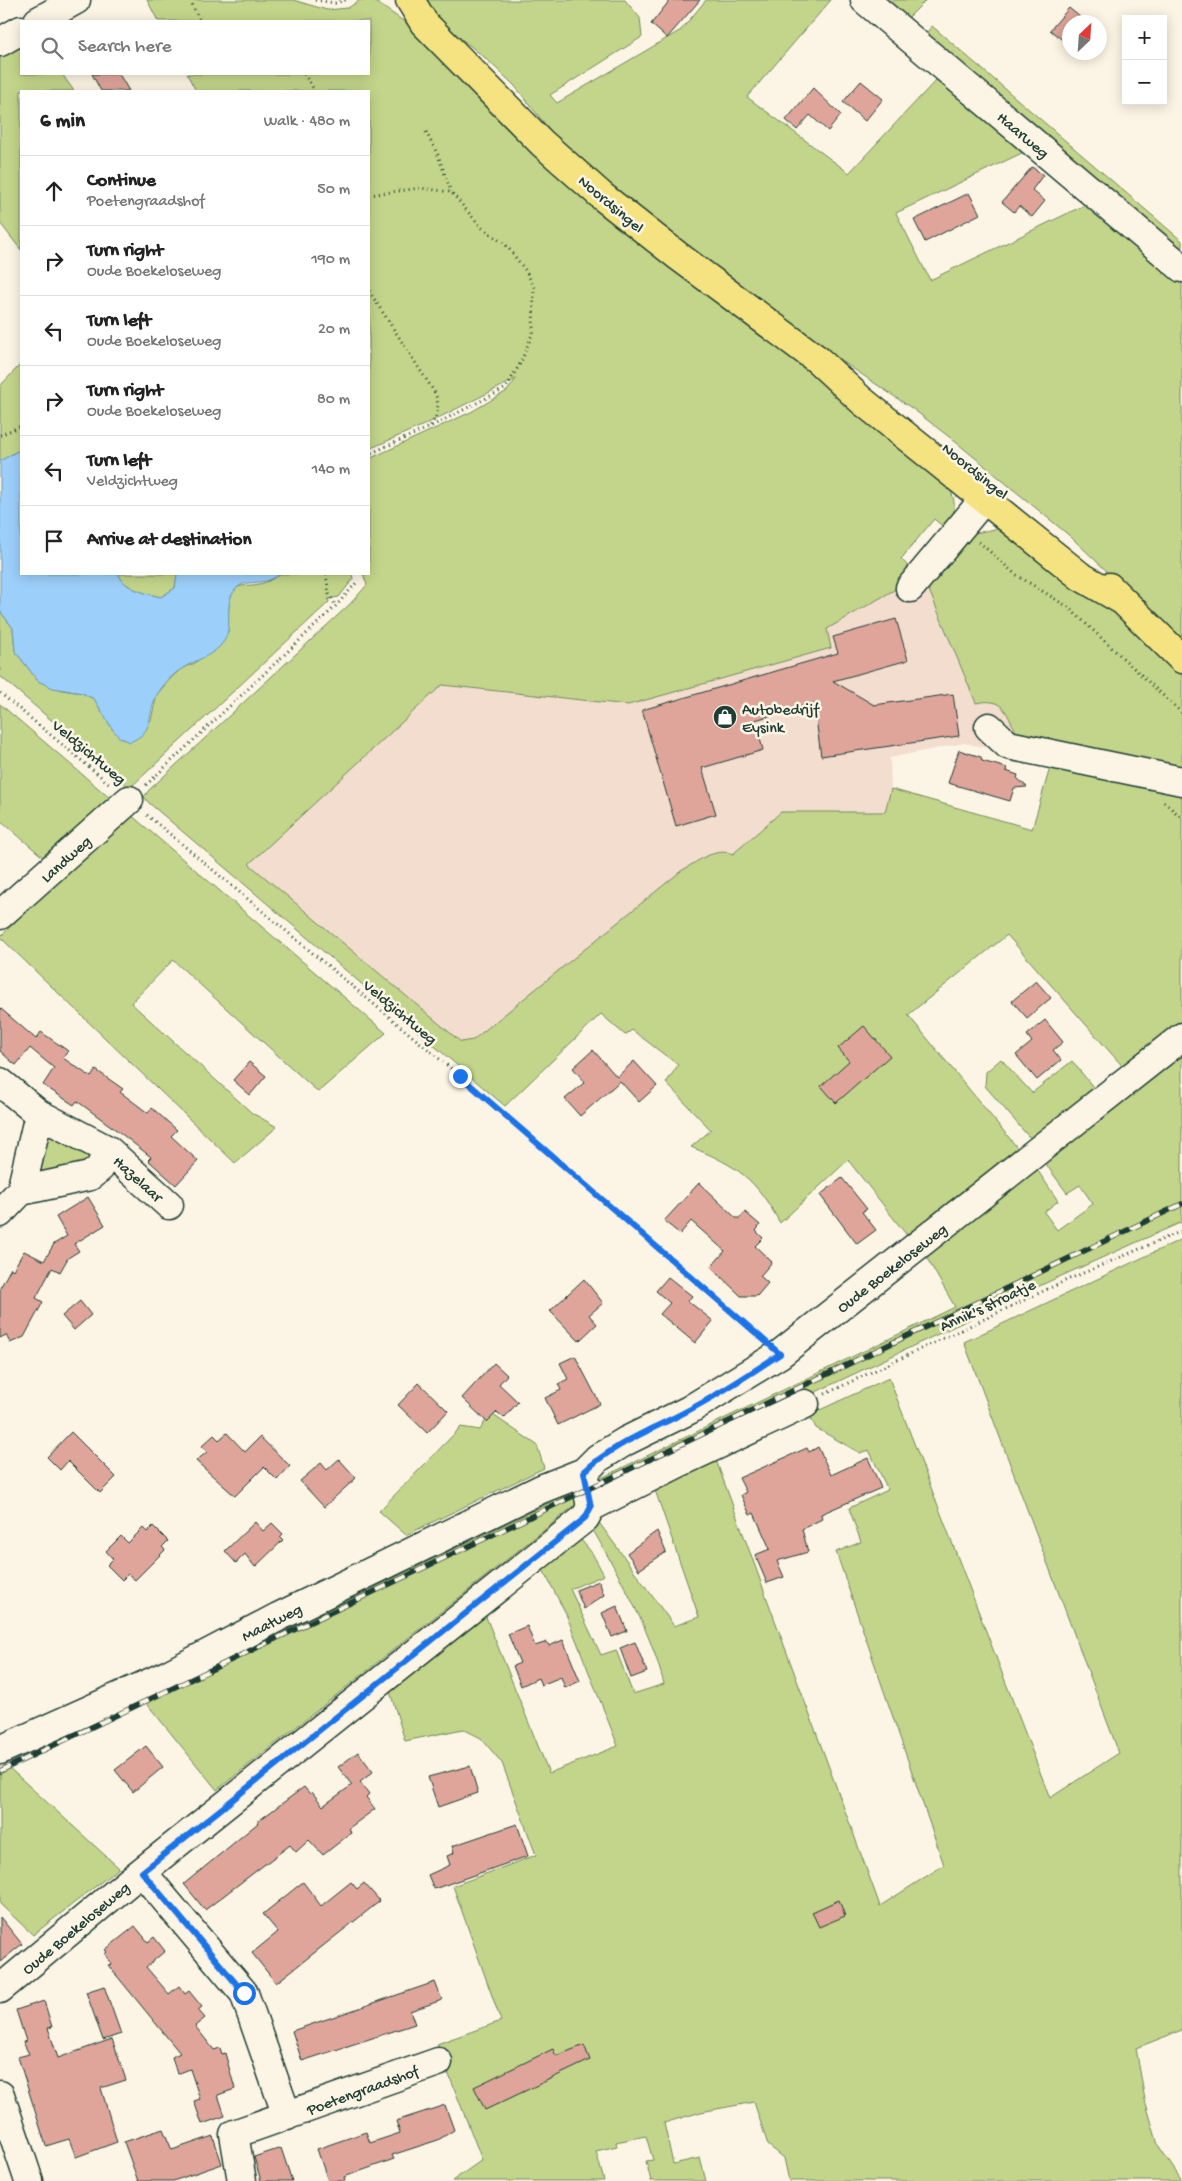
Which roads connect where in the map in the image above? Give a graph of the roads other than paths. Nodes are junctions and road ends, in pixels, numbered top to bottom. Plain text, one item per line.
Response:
1 (76, 0) edge
2 (389, 0) edge
3 (410, 0) edge
4 (865, 0) edge
5 (40, 20) edge
6 (424, 23) junction
7 (20, 31) edge
8 (0, 42) edge
9 (1182, 268) edge
10 (818, 360) junction
11 (985, 498) junction
12 (910, 588) dead end
13 (1120, 599) junction
14 (1182, 660) edge
15 (989, 727) dead end
16 (1182, 781) edge
17 (129, 800) road end
18 (0, 915) edge
19 (1182, 1037) edge
20 (0, 1082) edge
21 (39, 1114) junction
22 (108, 1150) junction
23 (21, 1191) junction
24 (170, 1205) dead end
25 (1, 1217) edge
26 (805, 1404) road end
27 (584, 1472) junction
28 (541, 1489) joint
29 (591, 1507) junction
30 (0, 1750) edge
31 (142, 1872) junction
32 (0, 1989) edge
33 (438, 2062) dead end
34 (0, 2095) edge
35 (287, 2116) junction
36 (29, 2181) edge
37 (242, 2181) edge

1 - 5 street
2 - 6 main road, Noordsingel
3 - 6 main road, Noordsingel
4 - 9 street, Haarweg
6 - 10 main road, Noordsingel
7 - 8 street
10 - 11 main road, Noordsingel
10 - 13 main road, Noordsingel
11 - 12 street
11 - 13 main road, Noordsingel
13 - 14 main road, Noordsingel
15 - 16 street
17 - 18 street, Landweg
19 - 27 street, Oude Boekeloseweg
20 - 21 street, Hazelaar
21 - 22 street, Hazelaar
21 - 23 street
22 - 23 street, Hazelaar
22 - 24 street, Hazelaar
23 - 25 street
26 - 29 street, Oude Boekeloseweg
27 - 28 street, Oude Boekeloseweg
27 - 29 street
28 - 30 street, Maatweg
29 - 31 street, Oude Boekeloseweg
31 - 32 street, Oude Boekeloseweg
31 - 35 street, Poetengraadshof
33 - 35 street, Poetengraadshof
34 - 36 street
35 - 37 street, Poetengraadshof

